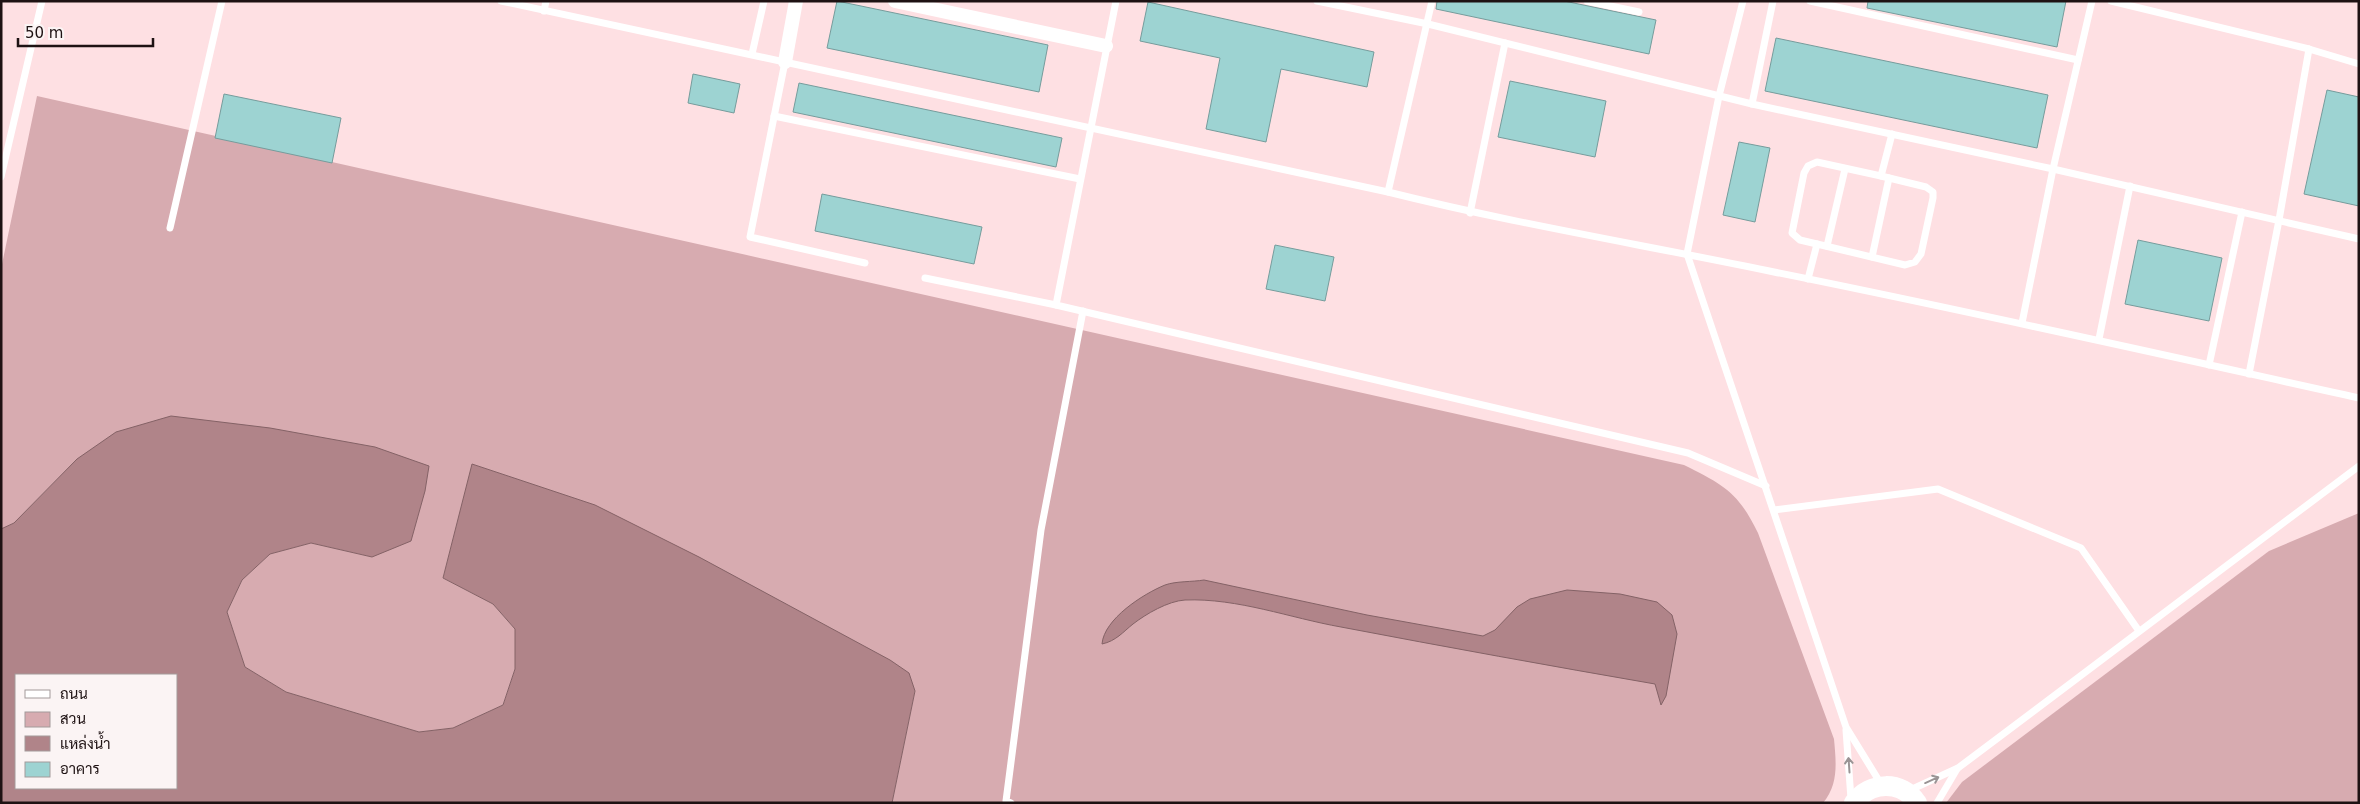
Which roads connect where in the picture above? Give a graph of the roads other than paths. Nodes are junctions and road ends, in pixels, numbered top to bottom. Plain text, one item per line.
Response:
1 (42, 1) edge
2 (222, 1) edge
3 (501, 1) edge
4 (546, 1) edge
5 (764, 1) edge
6 (796, 1) edge
7 (895, 1) edge
8 (1116, 1) edge
9 (1317, 1) edge
10 (1432, 1) edge
11 (1587, 1) edge
12 (1743, 1) edge
13 (1773, 1) edge
14 (1810, 1) edge
15 (2092, 1) edge
16 (2111, 1) edge
17 (544, 11) junction
18 (1638, 12) dead end
19 (1428, 24) junction
20 (1505, 43) junction
21 (1106, 46) junction
22 (2309, 49) junction
23 (752, 54) junction
24 (2078, 60) junction
25 (785, 62) junction
26 (2359, 64) edge
27 (1719, 96) junction
28 (1752, 104) junction
29 (774, 116) junction
30 (1090, 128) junction
31 (1892, 134) junction
32 (1845, 168) junction
33 (2053, 169) junction
34 (1, 177) edge
35 (1885, 177) junction
36 (1080, 179) junction
37 (2130, 186) junction
38 (1388, 192) junction
39 (2242, 212) junction
40 (1470, 213) junction
41 (2279, 220) junction
42 (170, 228) dead end
43 (2359, 239) edge
44 (1817, 244) junction
45 (1827, 246) junction
46 (1687, 254) junction
47 (1872, 257) junction
48 (865, 263) dead end
49 (925, 278) dead end
50 (1808, 279) junction
51 (1056, 305) junction
52 (1083, 311) junction
53 (2022, 323) junction
54 (2099, 339) junction
55 (2209, 364) junction
56 (2249, 374) junction
57 (2359, 398) edge
58 (2359, 466) edge
59 (1766, 486) junction
60 (1774, 510) junction
61 (2139, 631) junction
62 (1846, 727) junction
63 (1958, 768) junction
64 (1882, 786) junction
65 (1912, 797) edge
66 (1011, 803) edge
67 (1853, 803) edge
68 (1937, 803) edge

1 - 34 lane
2 - 42 lane
3 - 17 lane
4 - 17 lane
5 - 23 lane
6 - 25 street
7 - 21 street
8 - 21 lane
9 - 19 lane
10 - 19 lane
11 - 18 lane
12 - 27 lane
13 - 28 lane
14 - 24 lane
15 - 24 lane
16 - 22 lane
17 - 23 lane
19 - 20 lane
19 - 38 lane
20 - 27 lane
20 - 40 lane
21 - 30 lane
22 - 26 lane
22 - 41 lane
23 - 25 lane
24 - 33 lane
25 - 29 lane
25 - 30 lane
27 - 28 lane
27 - 46 lane
28 - 31 lane
29 - 36 lane
29 - 48 lane
30 - 36 lane
30 - 38 lane
31 - 33 lane
31 - 35 lane
32 - 35 lane
32 - 44 lane
32 - 45 lane
33 - 37 lane
33 - 53 lane
35 - 47 lane
35 - 47 lane
36 - 51 lane
37 - 39 lane
37 - 54 lane
38 - 40 lane
39 - 41 lane
39 - 55 lane
40 - 46 lane
41 - 43 lane
41 - 56 lane
44 - 45 lane
44 - 50 lane
45 - 47 lane
46 - 50 lane
46 - 59 lane
49 - 51 lane
50 - 53 lane
51 - 52 lane
52 - 59 lane
52 - 66 lane
53 - 54 lane
54 - 55 lane
55 - 56 lane
56 - 57 lane
58 - 61 lane
59 - 60 lane
60 - 61 lane
60 - 62 lane
61 - 63 lane
62 - 64 lane
67 -> 62 lane
65 -> 63 lane
63 - 68 lane
64 - 65 street
64 - 67 street

